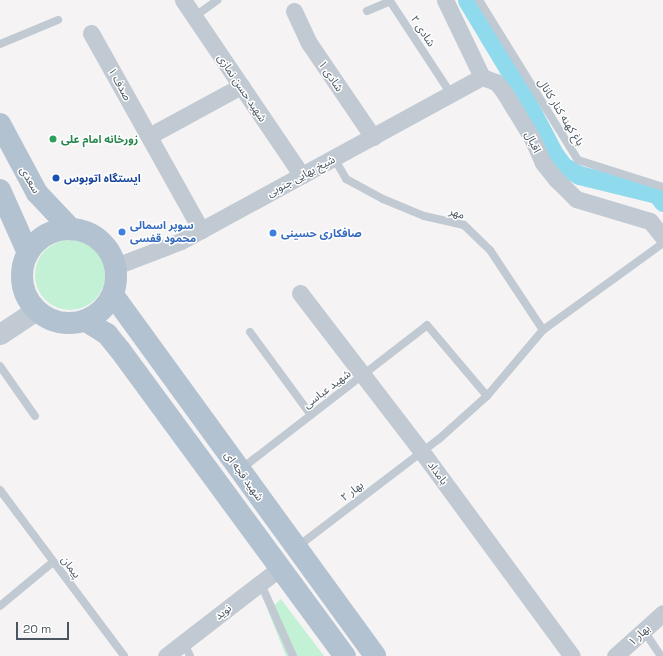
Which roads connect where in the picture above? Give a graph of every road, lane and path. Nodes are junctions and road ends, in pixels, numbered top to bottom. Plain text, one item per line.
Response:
1 (183, 0) edge
2 (217, 0) edge
3 (445, 0) edge
4 (479, 0) edge
5 (294, 11) dead end
6 (367, 11) dead end
7 (194, 16) junction
8 (58, 20) dead end
9 (91, 33) dead end
10 (0, 44) edge
11 (482, 77) junction
12 (241, 86) junction
13 (451, 94) junction
14 (0, 124) edge
15 (149, 136) junction
16 (373, 137) junction
17 (334, 158) junction
18 (302, 176) junction
19 (663, 187) edge
20 (1, 196) edge
21 (71, 229) junction
22 (201, 230) junction
23 (663, 237) edge
24 (663, 243) edge
25 (28, 253) junction
26 (116, 266) junction
27 (300, 293) dead end
28 (113, 295) junction
29 (36, 310) junction
30 (86, 321) junction
31 (544, 330) junction
32 (250, 332) dead end
33 (0, 334) edge
34 (0, 366) edge
35 (363, 375) junction
36 (487, 396) junction
37 (311, 415) junction
38 (35, 416) dead end
39 (422, 452) junction
40 (240, 470) junction
41 (0, 490) edge
42 (296, 547) junction
43 (54, 562) junction
44 (280, 568) junction
45 (260, 582) junction
46 (0, 606) edge
47 (663, 613) edge
48 (644, 631) junction
49 (187, 650) edge
50 (124, 656) edge
51 (166, 656) edge
52 (293, 656) edge
53 (345, 656) edge
54 (375, 656) edge
55 (572, 656) edge
56 (615, 656) edge
57 (662, 656) edge

1 - 7 street, شهید حسن نمازی
2 - 7 lane
3 - 11 street
4 - 19 lane, باغ کهنه کنار کانال
5 - 16 street, شادی ۱
6 - 13 lane, شادی ۲
7 - 12 street, شهید حسن نمازی
8 - 10 lane
9 - 15 street, صدف ۱
11 - 13 street, شیخ بهایی جنوبی
11 - 23 street, اقبال
12 - 15 street
12 - 18 street, شهید حسن نمازی
13 - 16 street, شیخ بهایی جنوبی
14 - 21 main road, سعدی
15 - 22 street, صدف ۱
16 - 17 street, شیخ بهایی جنوبی
17 - 18 street, شیخ بهایی جنوبی
17 - 31 lane, مهر
18 - 22 street, شیخ بهایی جنوبی
20 - 25 main road
21 - 25 main road
21 - 26 main road
22 - 26 street, شیخ بهایی جنوبی
24 - 31 lane
25 - 29 main road
26 - 28 main road
27 - 35 street, بامداد
28 - 30 main road
28 - 40 main road, شهید قجه ای
29 - 30 main road
29 - 33 street
30 - 44 main road
31 - 36 lane
32 - 37 lane
34 - 38 lane
35 - 36 lane, شهید عباسی
35 - 37 lane, شهید عباسی
35 - 39 street, بامداد
36 - 39 lane
37 - 40 lane, شهید عباسی
39 - 42 lane, بهار ۲
39 - 55 street, بامداد
40 - 42 main road, شهید قجه ای
41 - 43 lane, پیمان
42 - 54 main road, شهید قجه ای
43 - 46 lane
43 - 50 lane, پیمان
44 - 45 street, نوید
44 - 53 main road
45 - 49 street, نوید
45 - 52 lane
47 - 48 street, بهار ۱
48 - 56 street, بهار ۱
48 - 57 lane
49 - 51 street, نوید

